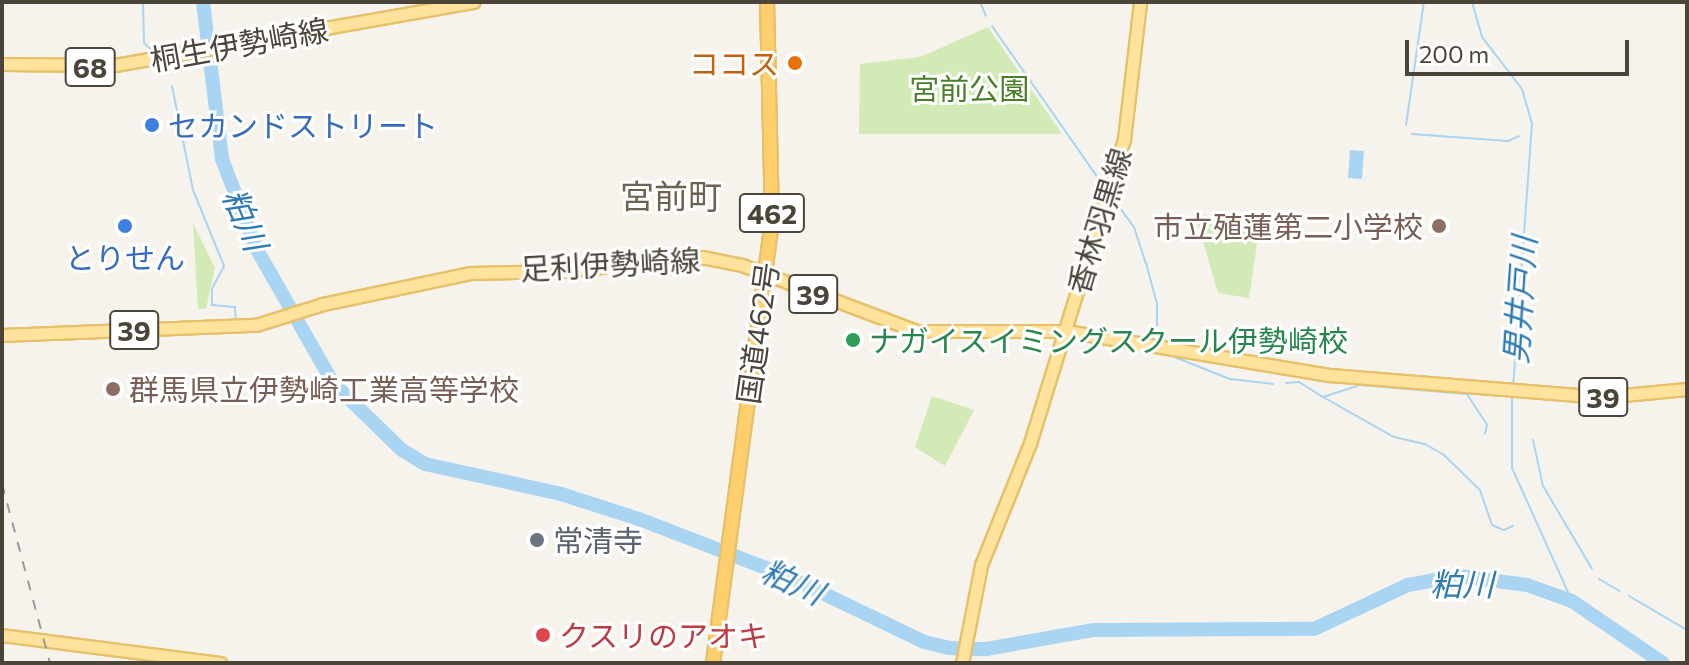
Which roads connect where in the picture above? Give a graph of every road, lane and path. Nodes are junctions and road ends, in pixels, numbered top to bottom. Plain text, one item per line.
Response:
1 (474, 2) edge
2 (767, 2) edge
3 (1140, 2) edge
4 (2, 64) edge
5 (765, 274) junction
6 (1066, 331) junction
7 (2, 335) edge
8 (1687, 389) edge
9 (2, 635) edge
10 (220, 663) edge
11 (713, 663) edge
12 (962, 663) edge

1 - 4 main road, 桐生伊勢崎線 / 68
2 - 5 highway, 国道462号 / 462
3 - 6 main road, 香林羽黒線
5 - 6 main road, 足利伊勢崎線 / 39
5 - 7 main road, 足利伊勢崎線 / 39
5 - 11 highway, 国道462号 / 462
6 - 8 main road, 足利伊勢崎線 / 39
6 - 12 main road, 香林羽黒線
9 - 10 main road

